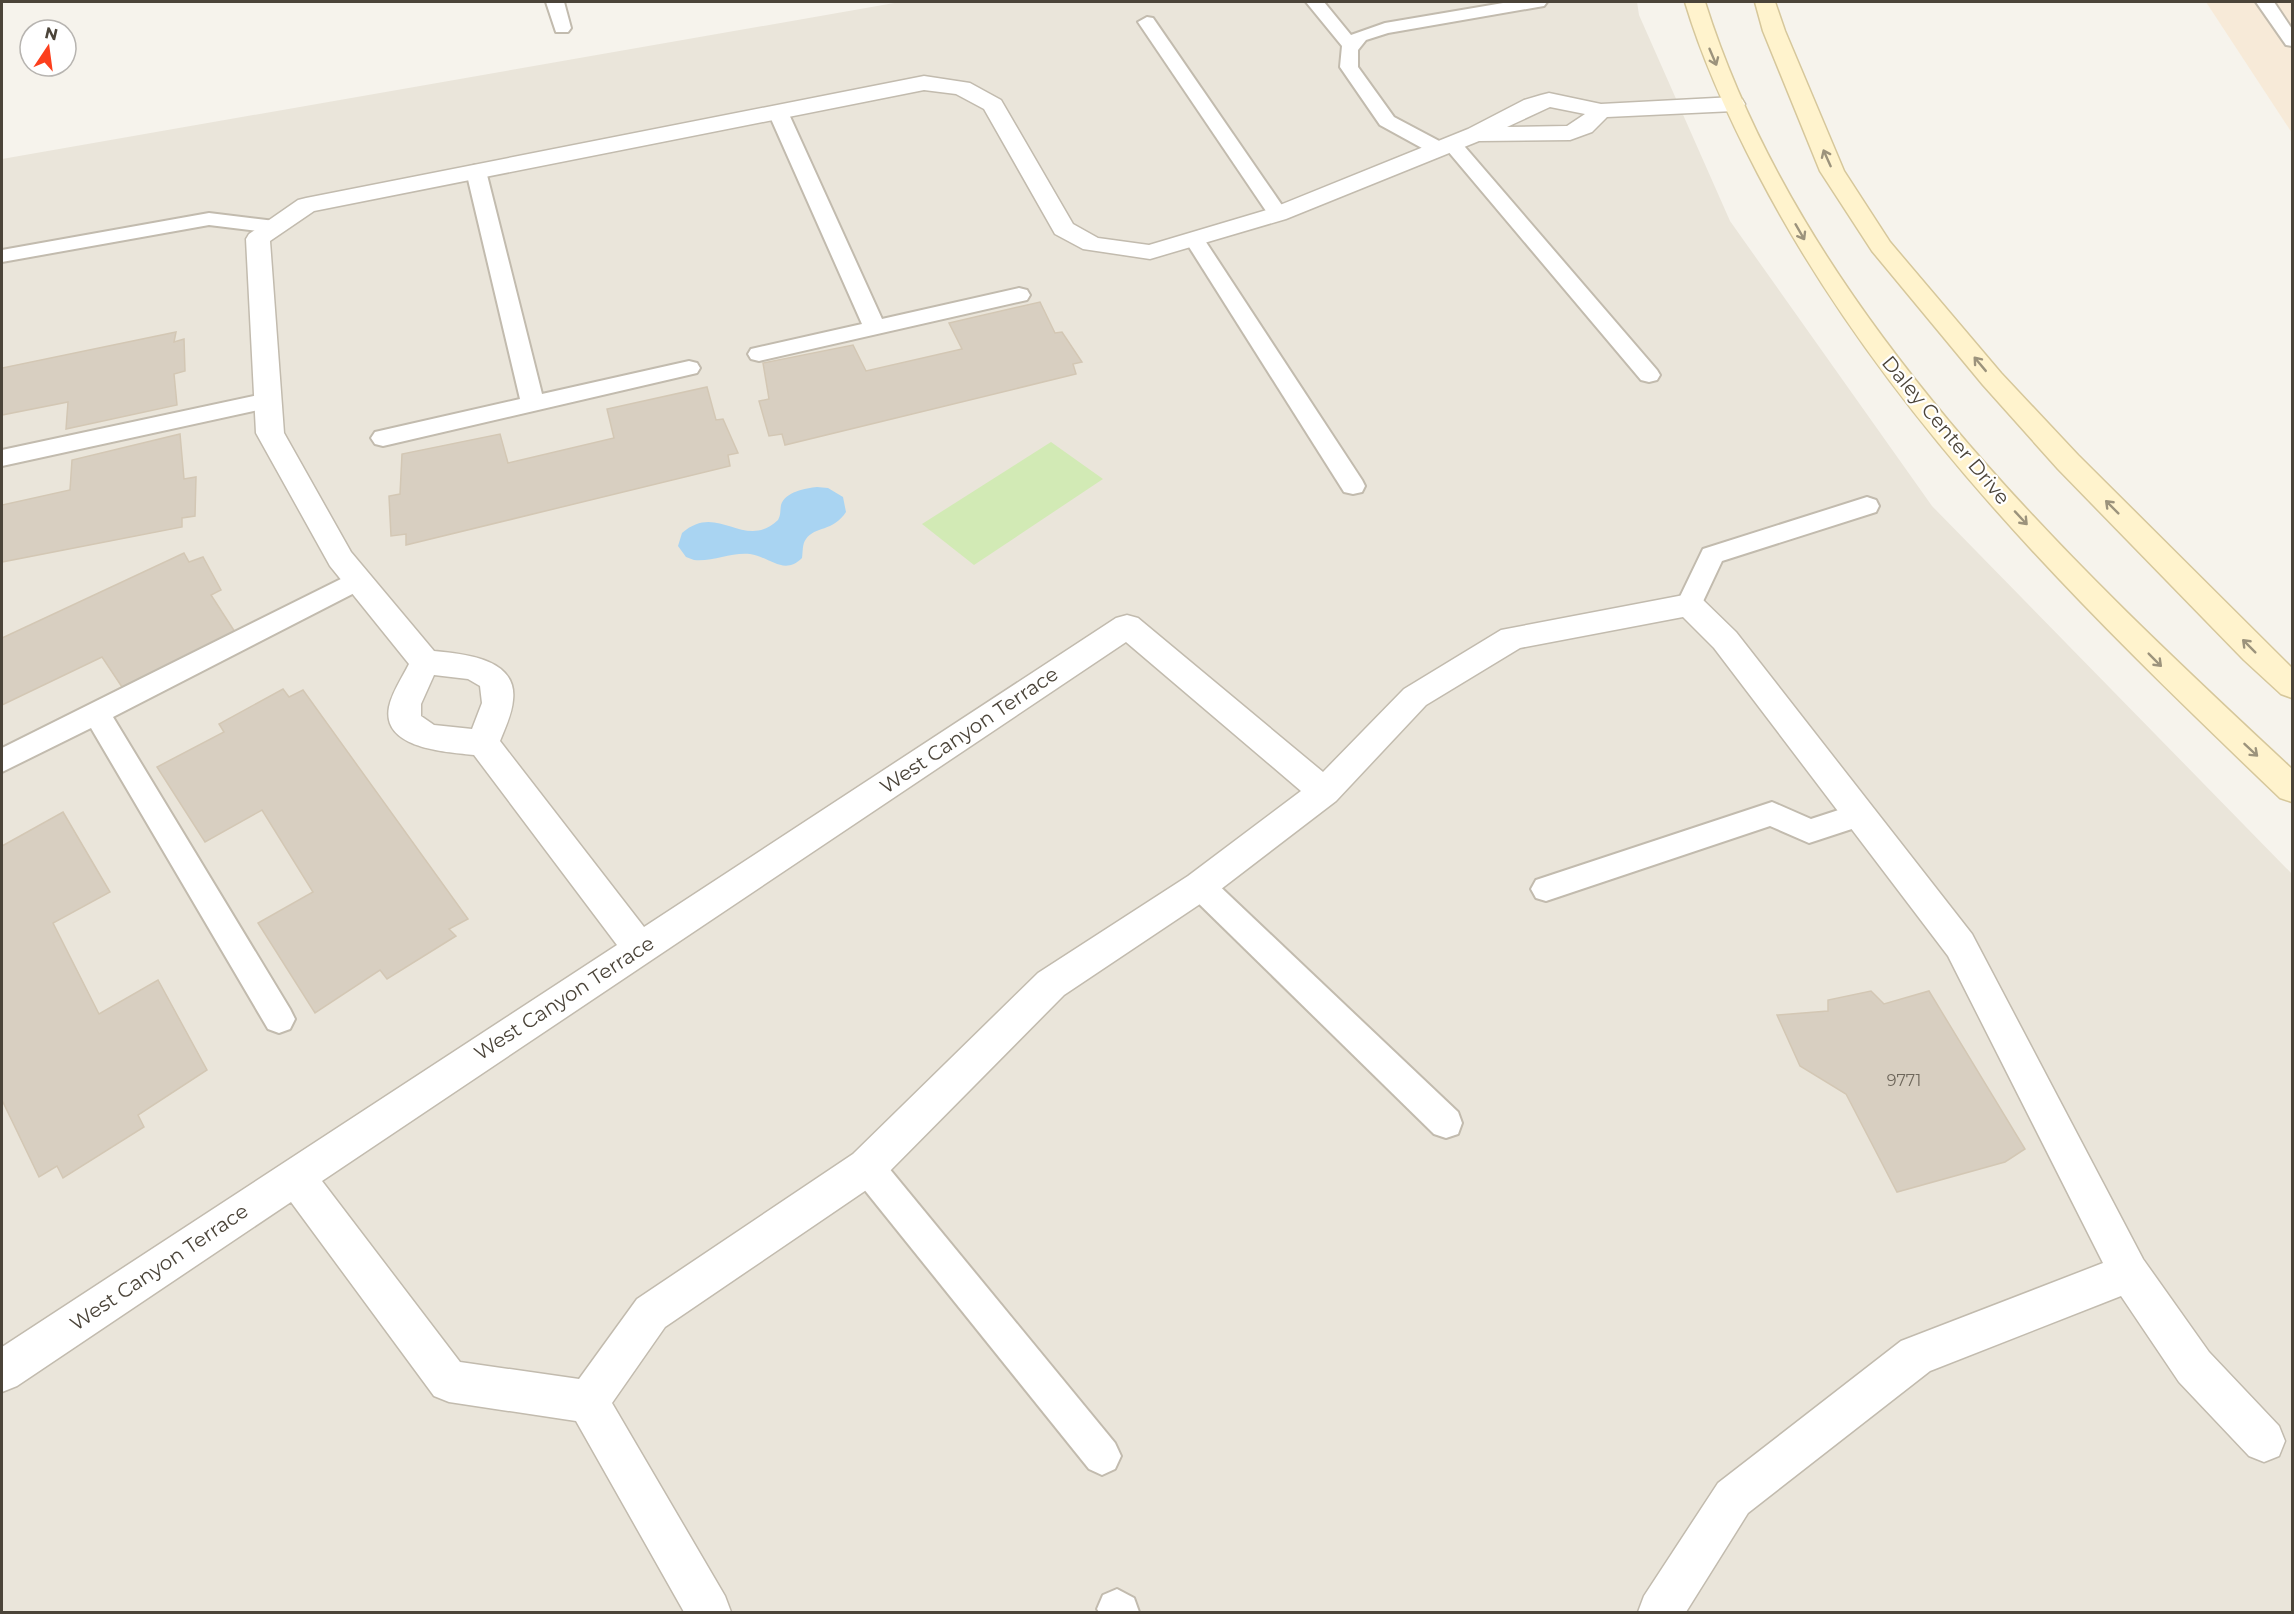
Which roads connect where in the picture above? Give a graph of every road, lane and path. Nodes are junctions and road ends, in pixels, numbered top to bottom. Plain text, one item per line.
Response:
1 (555, 2) edge
2 (1315, 2) edge
3 (1538, 2) edge
4 (1695, 2) edge
5 (1765, 2) edge
6 (2265, 2) edge
7 (1147, 22) dead end
8 (562, 28) dead end
9 (2292, 41) edge
10 (1351, 46) junction
11 (1734, 104) junction
12 (1601, 111) junction
13 (778, 112) junction
14 (1476, 134) junction
15 (1445, 146) junction
16 (476, 171) junction
17 (1278, 214) junction
18 (275, 227) junction
19 (1194, 239) junction
20 (2, 256) edge
21 (1019, 295) dead end
22 (874, 327) junction
23 (759, 354) dead end
24 (689, 369) dead end
25 (1649, 375) dead end
26 (268, 401) junction
27 (533, 404) junction
28 (383, 438) dead end
29 (2, 458) edge
30 (1353, 486) dead end
31 (1867, 506) dead end
32 (357, 580) junction
33 (1689, 605) junction
34 (425, 662) junction
35 (2292, 686) edge
36 (96, 714) junction
37 (483, 743) junction
38 (2, 761) edge
39 (2292, 789) edge
40 (1324, 792) junction
41 (1860, 815) junction
42 (1200, 886) junction
43 (1546, 888) dead end
44 (640, 948) junction
45 (279, 1019) dead end
46 (1446, 1123) dead end
47 (867, 1167) junction
48 (295, 1176) junction
49 (2129, 1273) junction
50 (2, 1371) edge
51 (588, 1402) junction
52 (2264, 1441) dead end
53 (1102, 1456) dead end
54 (709, 1612) edge
55 (1660, 1612) edge

1 - 8 lane
2 - 10 lane
3 - 10 lane
4 -> 11 main road, Daley Center Drive
35 -> 5 main road
6 - 9 lane
7 - 17 lane
10 - 15 lane
11 - 12 street
11 -> 39 main road, Daley Center Drive
12 - 14 street
12 - 14 street
13 - 16 street
13 - 19 street
13 - 22 lane
14 - 15 street
15 - 17 street
15 - 25 lane
16 - 18 street
16 - 27 lane
17 - 19 street
18 - 20 lane
18 - 26 street
19 - 30 lane
21 - 22 lane
22 - 23 lane
24 - 27 lane
26 - 29 lane
26 - 32 street
27 - 28 lane
31 - 33 lane
32 - 34 street
32 - 36 lane
33 - 40 street
33 - 41 street
34 - 37 street
34 - 37 street
36 - 38 lane
36 - 45 lane
37 - 44 street
40 - 42 street
40 - 44 street, West Canyon Terrace
41 - 43 lane
41 - 49 street
42 - 46 lane
42 - 47 street
44 - 48 street, West Canyon Terrace
47 - 51 street
47 - 53 lane
48 - 50 street, West Canyon Terrace
48 - 51 street
49 - 52 street
49 - 55 street
51 - 54 street

